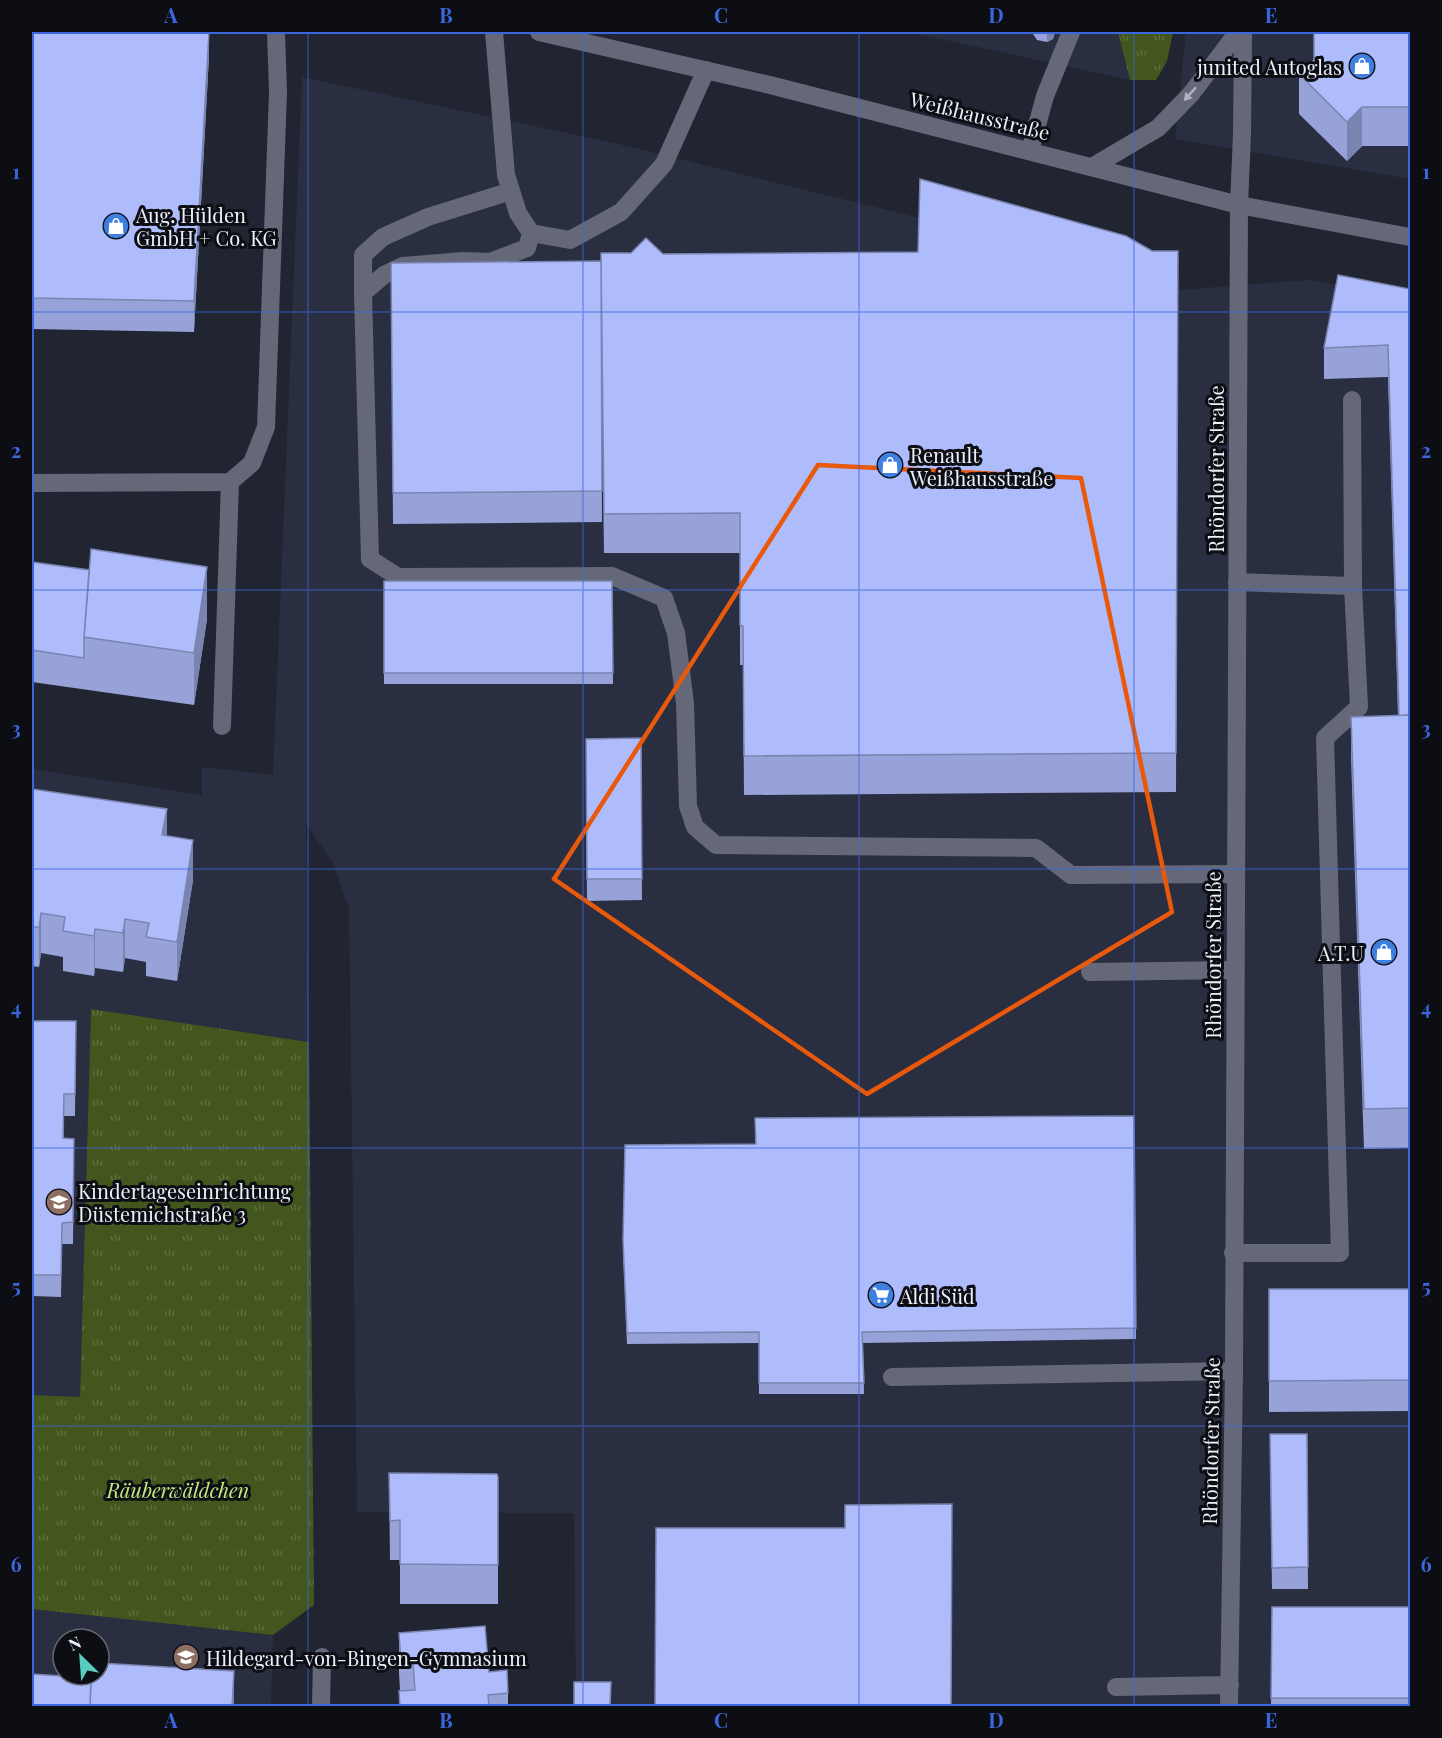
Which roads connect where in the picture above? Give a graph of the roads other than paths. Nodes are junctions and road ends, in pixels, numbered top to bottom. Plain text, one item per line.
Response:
1 (276, 32) edge
2 (494, 32) edge
3 (539, 32) edge
4 (1071, 32) edge
5 (1238, 32) edge
6 (1243, 32) edge
7 (706, 70) junction
8 (1030, 151) junction
9 (1092, 167) junction
10 (511, 191) junction
11 (1239, 205) junction
12 (531, 233) junction
13 (1410, 237) edge
14 (363, 293) junction
15 (1352, 400) dead end
16 (230, 482) junction
17 (32, 483) edge
18 (1237, 582) junction
19 (1353, 586) junction
20 (222, 726) dead end
21 (1236, 873) junction
22 (1235, 969) junction
23 (1090, 972) dead end
24 (1233, 1253) junction
25 (1234, 1371) junction
26 (892, 1377) dead end
27 (322, 1657) dead end
28 (1230, 1685) junction
29 (1116, 1687) dead end
30 (321, 1707) edge
31 (1229, 1707) edge

1 - 16 street
2 - 10 street
3 - 7 street, Weißhausstraße
4 - 8 street
5 -> 9 street
6 - 11 street, Rhöndorfer Straße
7 - 8 street, Weißhausstraße
7 - 12 street
8 - 9 street, Weißhausstraße
9 - 11 street, Weißhausstraße
10 - 12 street
10 - 14 street
11 - 13 street, Weißhausstraße
11 - 18 street, Rhöndorfer Straße
12 - 14 street
14 - 21 street
15 - 19 street
16 - 17 street
16 - 20 street
18 - 19 street
18 - 21 street, Rhöndorfer Straße
19 - 24 street
21 - 22 street, Rhöndorfer Straße
22 - 23 street
22 - 24 street, Rhöndorfer Straße
24 - 25 street, Rhöndorfer Straße
25 - 26 street
25 - 28 street, Rhöndorfer Straße
27 - 30 street
28 - 29 street
28 - 31 street, Rhöndorfer Straße

